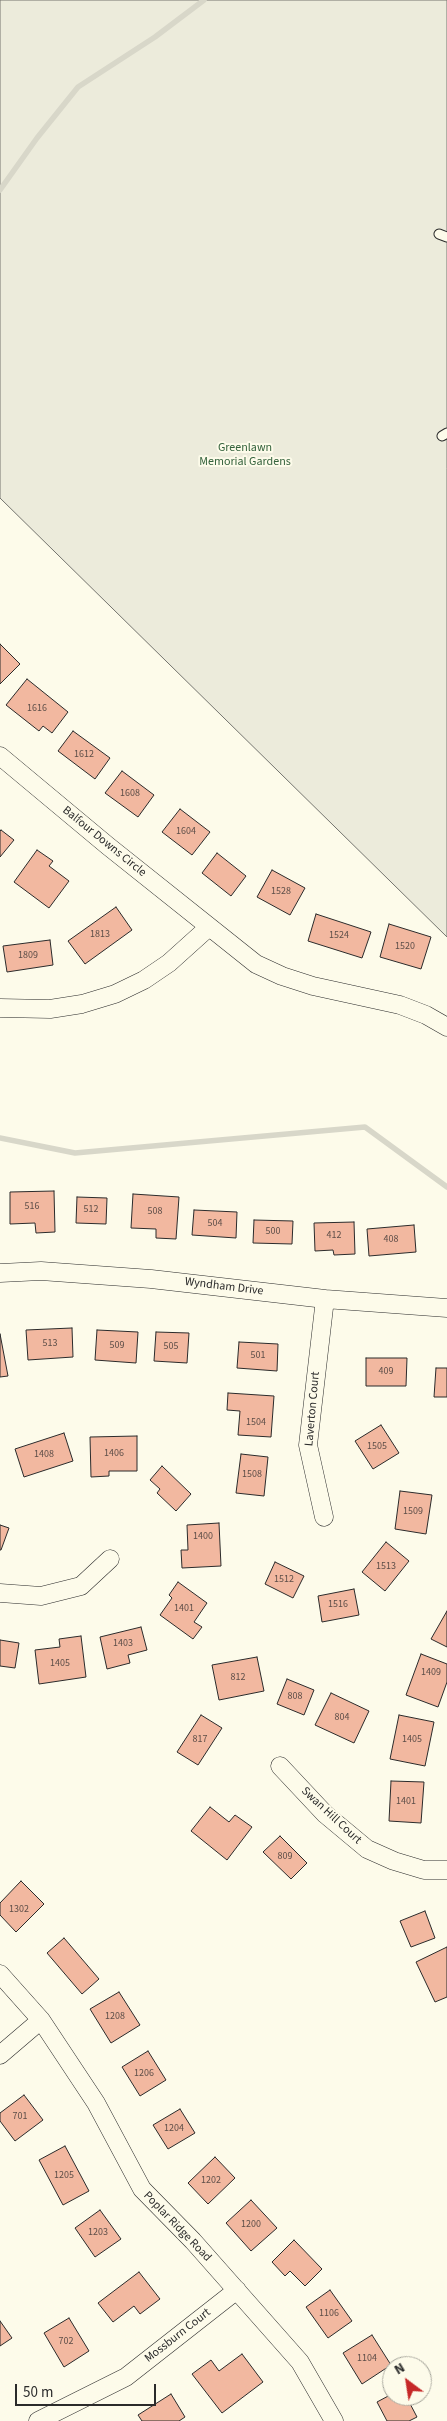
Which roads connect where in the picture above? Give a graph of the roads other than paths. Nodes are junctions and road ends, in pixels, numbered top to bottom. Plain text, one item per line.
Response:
1 (0, 756) edge
2 (208, 927) junction
3 (0, 1008) edge
4 (447, 1027) edge
5 (0, 1273) edge
6 (325, 1299) junction
7 (447, 1308) edge
8 (324, 1517) dead end
9 (110, 1559) dead end
10 (0, 1593) edge
11 (280, 1766) dead end
12 (447, 1870) edge
13 (0, 1974) edge
14 (41, 2020) junction
15 (0, 2055) edge
16 (237, 2290) junction
17 (38, 2421) edge
18 (334, 2421) edge

1 - 2 street, Balfour Downs Circle
2 - 3 street
2 - 4 street, Balfour Downs Circle
5 - 6 street, Wyndham Drive
6 - 7 street, Wyndham Drive
6 - 8 street, Laverton Court
9 - 10 street
11 - 12 street, Swan Hill Court
13 - 14 street, Poplar Ridge Road
14 - 15 street
14 - 16 street, Poplar Ridge Road
16 - 17 street, Mossburn Court
16 - 18 street, Poplar Ridge Road

